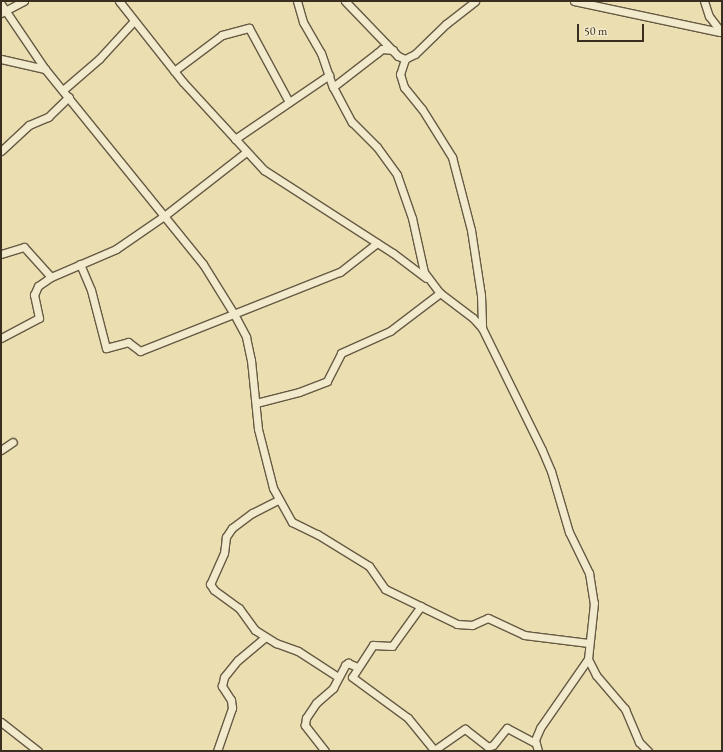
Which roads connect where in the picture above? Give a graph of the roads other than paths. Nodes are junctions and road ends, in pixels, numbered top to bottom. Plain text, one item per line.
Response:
1 (24, 1) edge
2 (119, 1) edge
3 (297, 1) edge
4 (345, 1) edge
5 (475, 1) edge
6 (574, 1) edge
7 (704, 1) edge
8 (3, 9) edge
9 (134, 21) junction
10 (721, 33) edge
11 (393, 50) junction
12 (1, 58) edge
13 (405, 59) junction
14 (45, 69) junction
15 (174, 71) junction
16 (329, 75) junction
17 (333, 87) junction
18 (63, 90) junction
19 (69, 97) junction
20 (289, 102) junction
21 (236, 139) junction
22 (1, 151) edge
23 (245, 152) junction
24 (164, 216) junction
25 (378, 243) junction
26 (1, 254) edge
27 (80, 264) junction
28 (51, 277) junction
29 (428, 280) junction
30 (440, 293) junction
31 (234, 314) junction
32 (482, 328) junction
33 (1, 338) edge
34 (256, 403) junction
35 (13, 442) dead end
36 (1, 450) edge
37 (278, 500) junction
38 (421, 606) junction
39 (265, 637) junction
40 (589, 643) junction
41 (588, 659) junction
42 (357, 667) junction
43 (338, 677) junction
44 (1, 722) edge
45 (535, 743) junction
46 (434, 750) edge
47 (38, 751) edge
48 (217, 751) edge
49 (325, 751) edge
50 (538, 751) edge
51 (648, 751) edge

1 - 8 street
2 - 9 street
3 - 16 street
4 - 11 street
5 - 13 street
6 - 10 street
7 - 10 street
8 - 14 street
9 - 15 street
9 - 18 street
11 - 13 street
11 - 17 street
12 - 14 street
13 - 32 street
14 - 18 street
15 - 20 street
15 - 21 street
16 - 17 street
16 - 20 street
17 - 29 street
18 - 19 street
19 - 22 street
19 - 24 street
20 - 21 street
21 - 23 street
23 - 24 street
23 - 25 street
24 - 27 street
24 - 31 street
25 - 29 street
25 - 31 street
26 - 28 street
27 - 28 street
27 - 31 street
28 - 33 street
29 - 30 street
30 - 32 street
30 - 34 street
31 - 34 street
32 - 40 street
34 - 37 street
35 - 36 street
37 - 38 street
37 - 39 street
38 - 40 street
38 - 42 street
39 - 43 street
39 - 48 street
40 - 41 street
41 - 45 street
41 - 51 street
42 - 43 street
42 - 46 street
43 - 49 street
44 - 47 street
45 - 46 street
45 - 50 street

